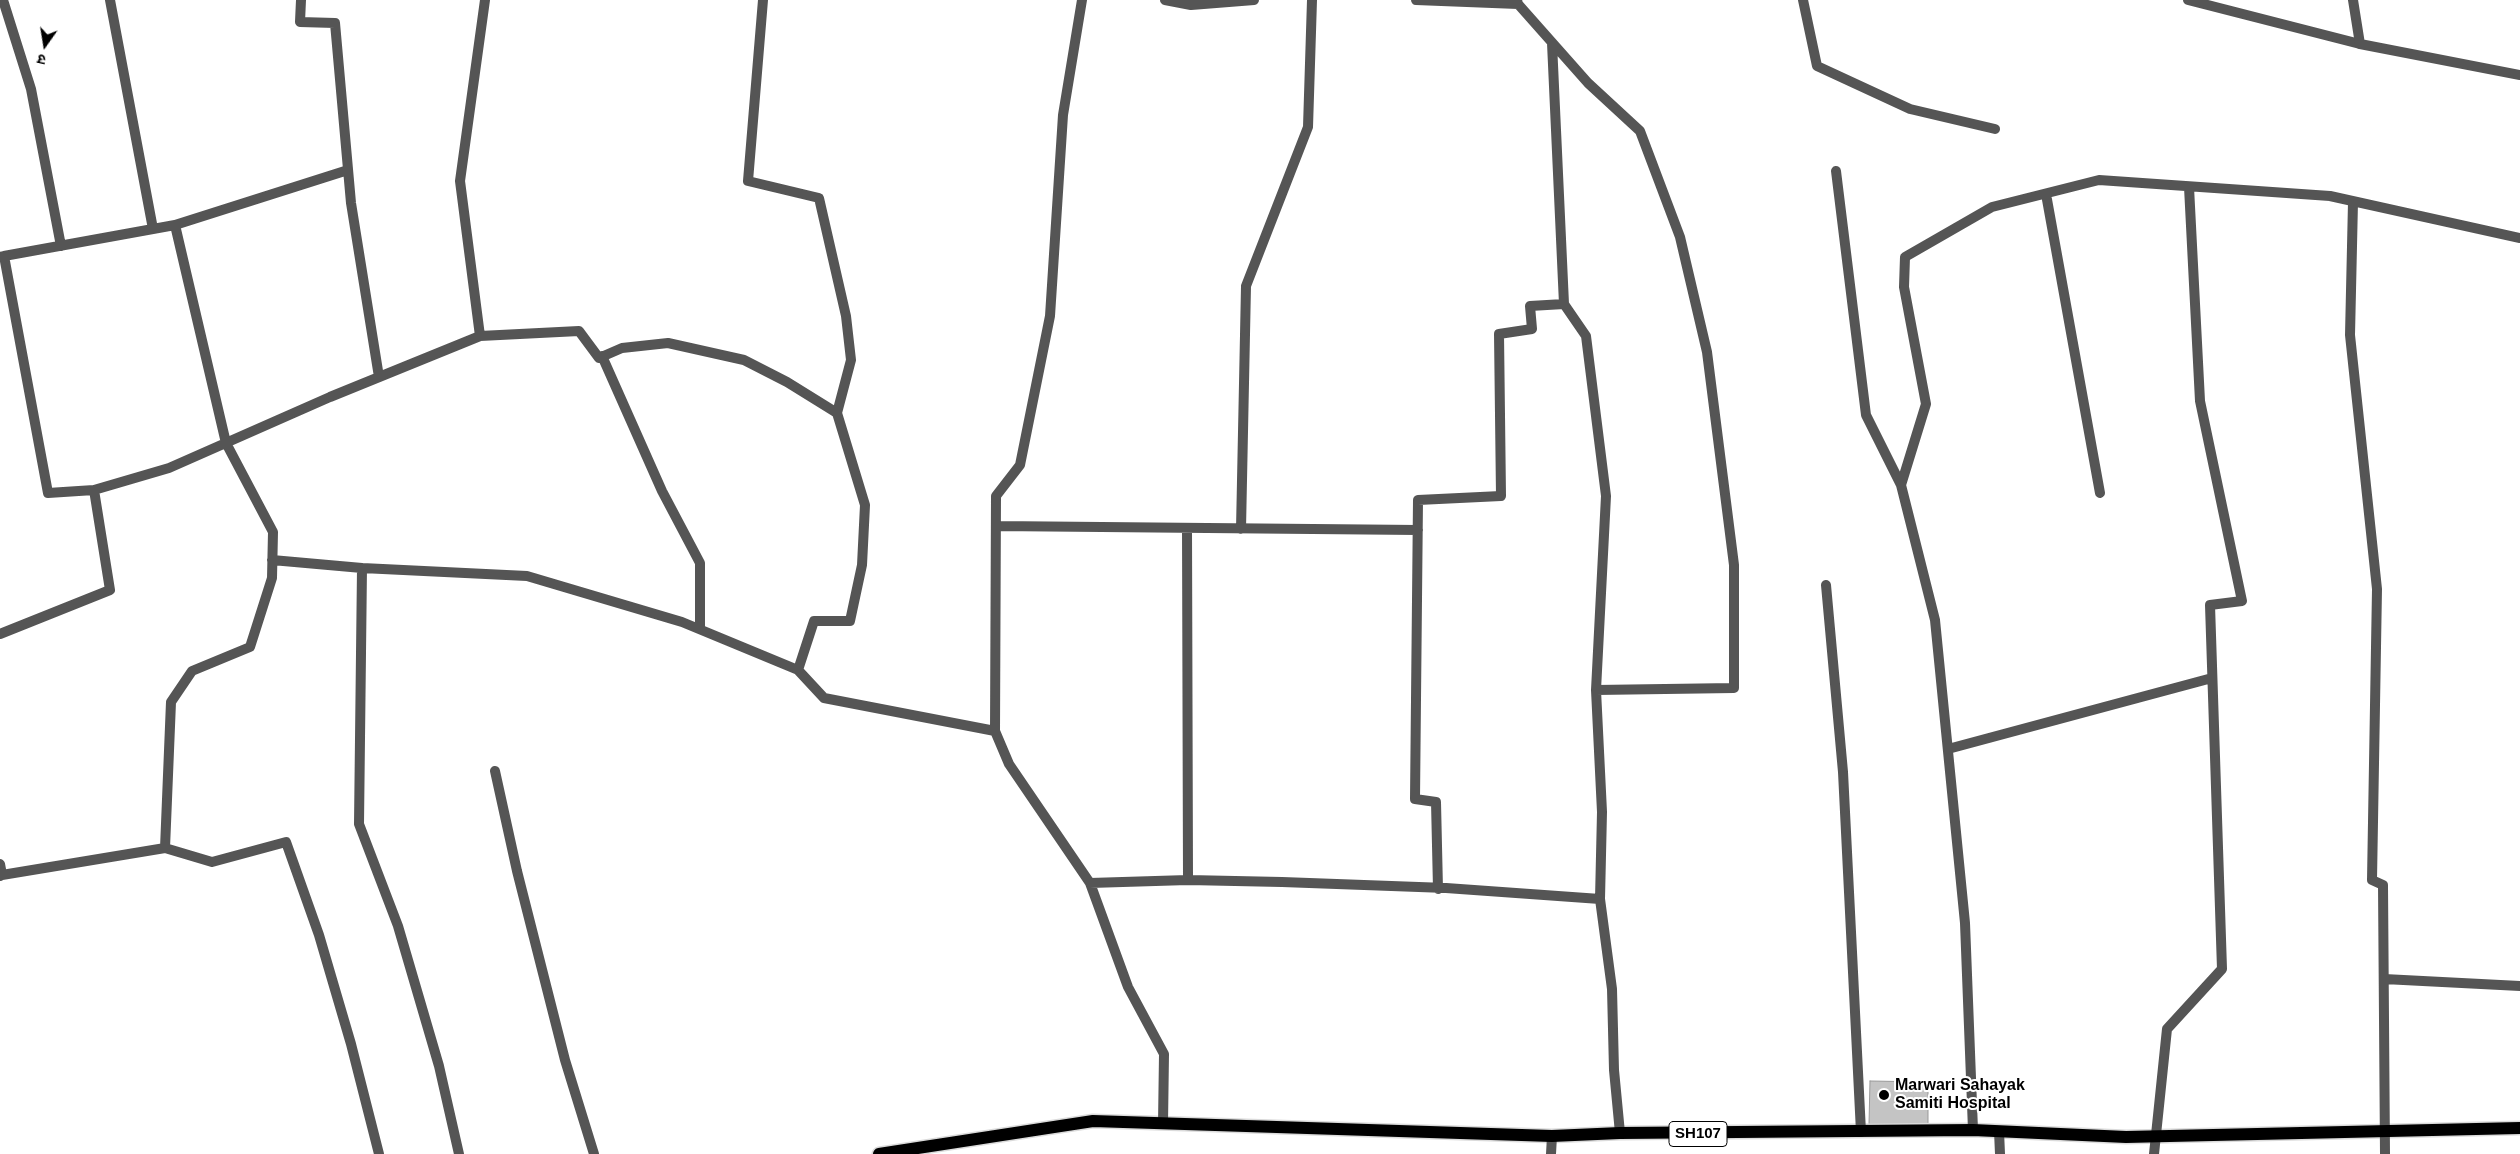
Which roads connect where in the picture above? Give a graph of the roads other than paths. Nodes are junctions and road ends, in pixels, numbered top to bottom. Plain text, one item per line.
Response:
1 (3, 0) edge
2 (110, 0) edge
3 (302, 0) edge
4 (485, 0) edge
5 (763, 0) edge
6 (1082, 0) edge
7 (1165, 0) edge
8 (1254, 0) edge
9 (1312, 0) edge
10 (1416, 0) edge
11 (1803, 0) edge
12 (2188, 0) edge
13 (2353, 0) edge
14 (1517, 2) edge
15 (1552, 42) junction
16 (2360, 44) junction
17 (2520, 75) edge
18 (1995, 129) dead end
19 (348, 170) junction
20 (1836, 171) dead end
21 (2189, 187) junction
22 (2046, 194) junction
23 (2353, 202) junction
24 (175, 225) junction
25 (153, 229) junction
26 (2520, 238) edge
27 (61, 246) junction
28 (2, 257) edge
29 (1564, 304) junction
30 (480, 336) junction
31 (602, 356) junction
32 (379, 377) junction
33 (837, 413) junction
34 (226, 443) junction
35 (1901, 484) junction
36 (94, 490) junction
37 (2100, 493) dead end
38 (996, 526) junction
39 (1187, 528) junction
40 (1241, 528) junction
41 (1418, 530) junction
42 (272, 560) junction
43 (362, 568) junction
44 (1826, 585) dead end
45 (700, 629) junction
46 (0, 634) edge
47 (798, 670) junction
48 (2212, 678) junction
49 (1596, 690) junction
50 (995, 732) junction
51 (1948, 749) junction
52 (496, 772) dead end
53 (165, 848) junction
54 (0, 864) edge
55 (1, 875) edge
56 (1188, 880) junction
57 (1090, 883) junction
58 (1438, 889) junction
59 (1600, 899) junction
60 (2384, 979) junction
61 (2520, 986) edge
62 (1163, 1124) junction
63 (2520, 1128) edge
64 (1973, 1130) junction
65 (2385, 1131) junction
66 (1860, 1132) junction
67 (1999, 1132) junction
68 (1620, 1133) junction
69 (1552, 1136) junction
70 (2156, 1137) junction
71 (379, 1154) edge
72 (459, 1154) edge
73 (594, 1154) edge
74 (879, 1154) edge
75 (1551, 1154) edge
76 (2000, 1154) edge
77 (2154, 1154) edge
78 (2386, 1154) edge

1 - 27 street
2 - 25 street
3 - 19 street
4 - 30 street
5 - 33 street
6 - 38 street
7 - 8 street
9 - 40 street
10 - 14 street
11 - 18 street
12 - 16 street
13 - 16 street
14 - 15 street
15 - 29 street
15 - 49 street
16 - 17 street
19 - 24 street
19 - 32 street
20 - 35 street
21 - 22 street
21 - 23 street
21 - 48 street
22 - 35 street
22 - 37 street
23 - 26 street
23 - 60 street
24 - 25 street
24 - 34 street
25 - 27 street
27 - 28 street
28 - 36 street
29 - 41 street
29 - 49 street
30 - 31 street
30 - 32 street
31 - 33 street
31 - 45 street
32 - 34 street
33 - 47 street
34 - 36 street
34 - 42 street
35 - 51 street
36 - 46 street
38 - 39 street
38 - 50 street
39 - 40 street
39 - 56 street
40 - 41 street
41 - 58 street
42 - 43 street
42 - 53 street
43 - 45 street
43 - 72 street
44 - 66 street
45 - 47 street
47 - 50 street
48 - 51 street
48 - 70 street
49 - 59 street
50 - 57 street
51 - 64 street
52 - 73 street
53 - 55 street
53 - 71 street
54 - 55 street
56 - 57 street
56 - 58 street
57 - 62 street
58 - 59 street
59 - 68 street
60 - 61 street
60 - 65 street
62 - 69 main road, SH107
62 - 74 main road, SH107
63 - 65 main road, SH107
64 - 66 main road, SH107
64 - 67 main road, SH107
65 - 70 main road, SH107
65 - 78 street
66 - 68 main road, SH107
67 - 70 main road, SH107
67 - 76 street
68 - 69 main road, SH107
69 - 75 street
70 - 77 street

